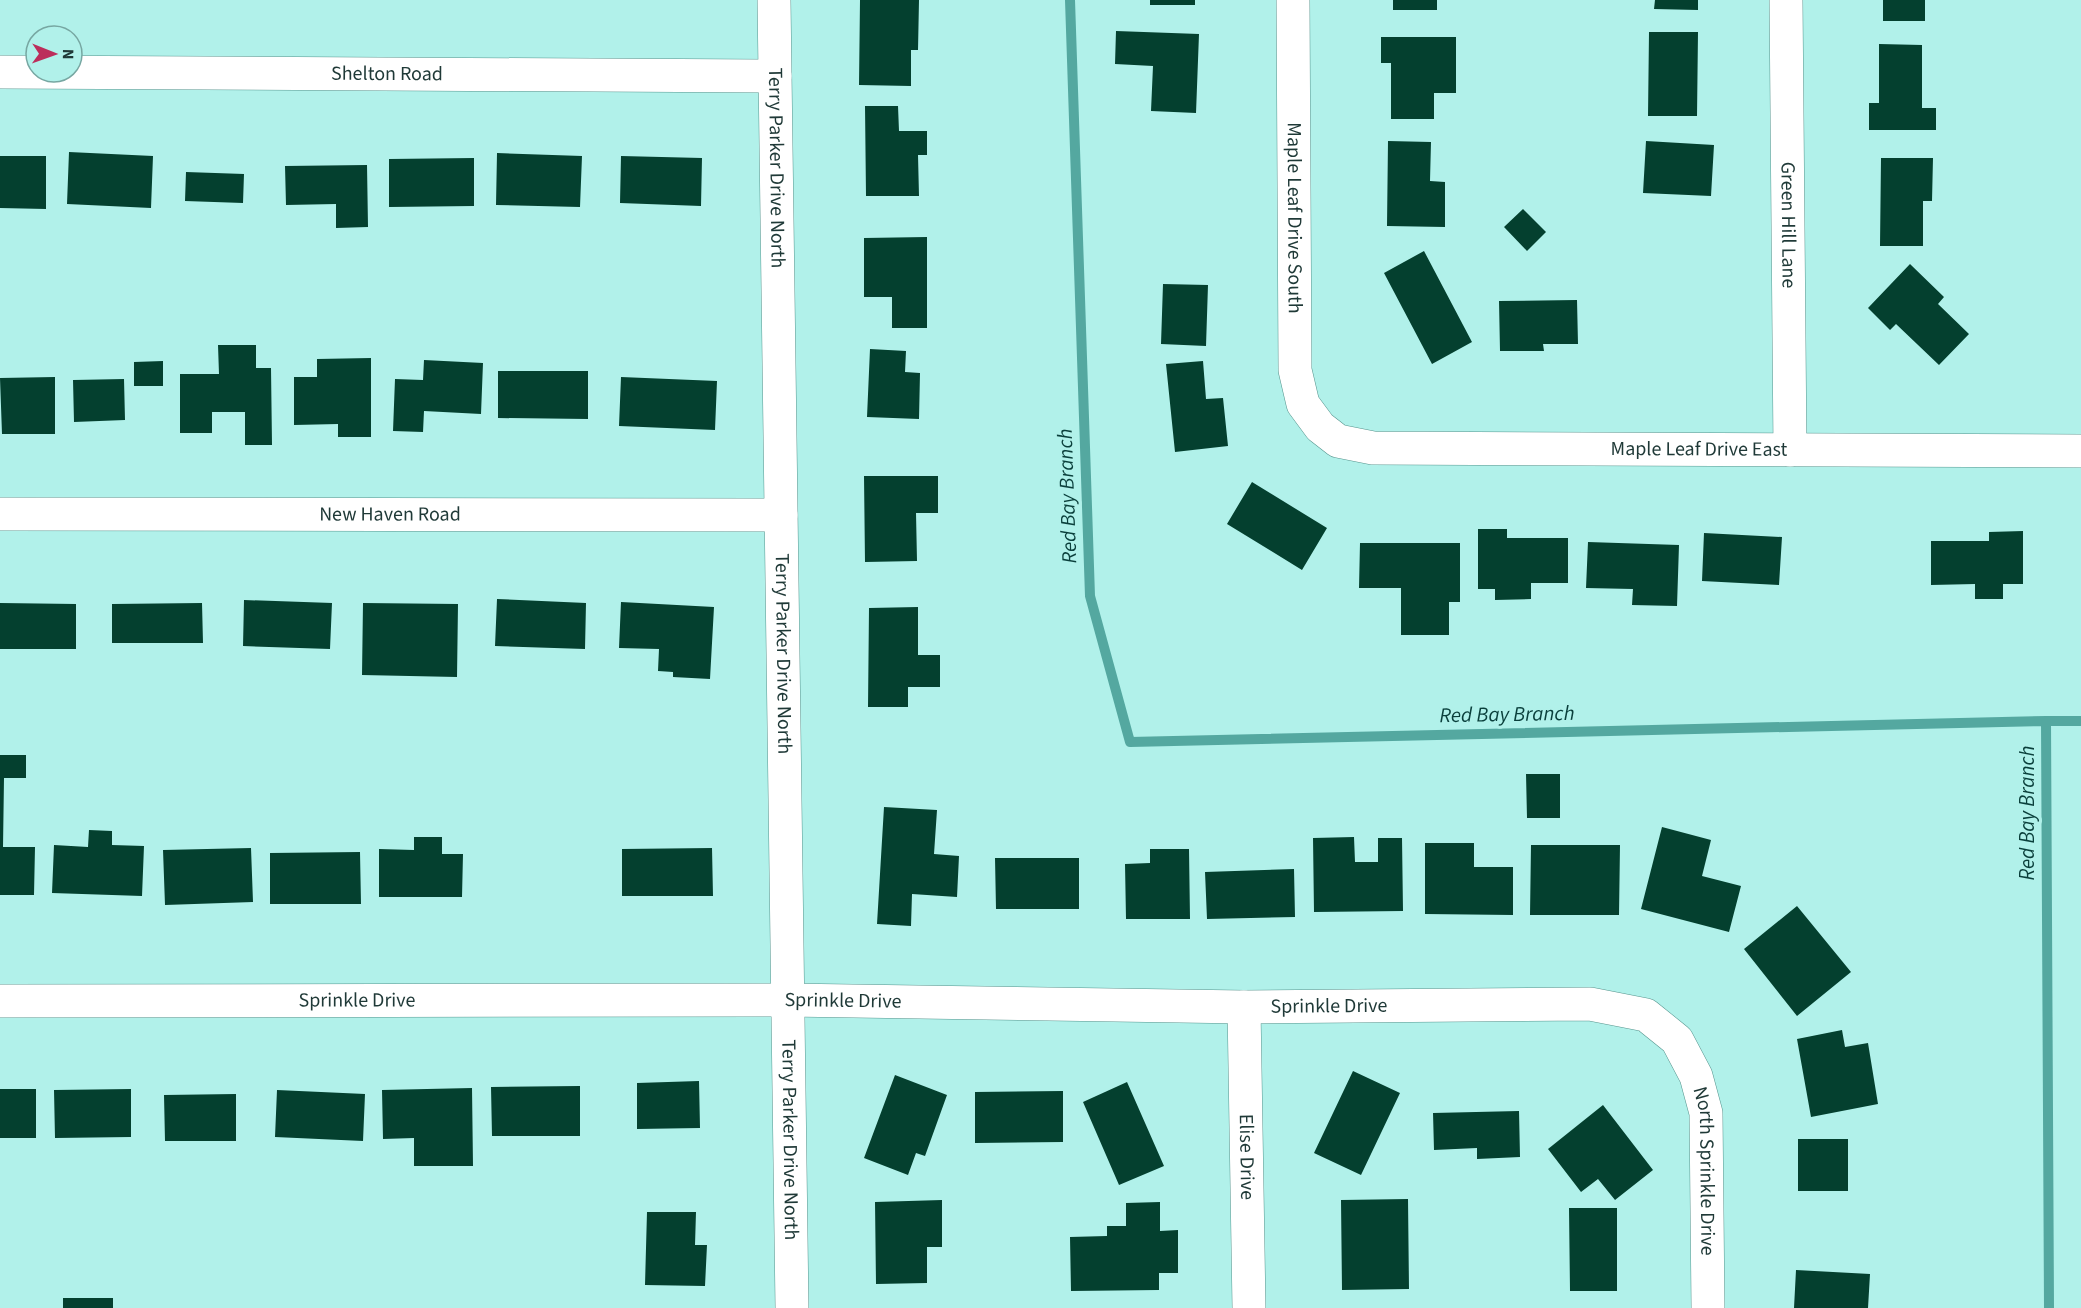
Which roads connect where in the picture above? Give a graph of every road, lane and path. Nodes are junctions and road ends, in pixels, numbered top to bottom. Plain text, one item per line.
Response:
1 (774, 0) edge
2 (1293, 0) edge
3 (1786, 0) edge
4 (0, 72) edge
5 (775, 76) junction
6 (1320, 427) joint
7 (1790, 450) junction
8 (2081, 451) edge
9 (0, 514) edge
10 (781, 515) junction
11 (787, 1000) junction
12 (0, 1001) edge
13 (1244, 1007) junction
14 (1677, 1040) joint
15 (792, 1308) edge
16 (1249, 1308) edge
17 (1708, 1308) edge

1 - 5 street, Terry Parker Drive North
2 - 6 street, Maple Leaf Drive South
3 - 7 street, Green Hill Lane
4 - 5 street, Shelton Road
5 - 10 street, Terry Parker Drive North
6 - 7 street, Maple Leaf Drive East
7 - 8 street, Maple Leaf Drive East
9 - 10 street, New Haven Road
10 - 11 street, Terry Parker Drive North
11 - 12 street, Sprinkle Drive
11 - 13 street, Sprinkle Drive
11 - 15 street, Terry Parker Drive North
13 - 14 street, Sprinkle Drive
13 - 16 street, Elise Drive
14 - 17 street, North Sprinkle Drive

